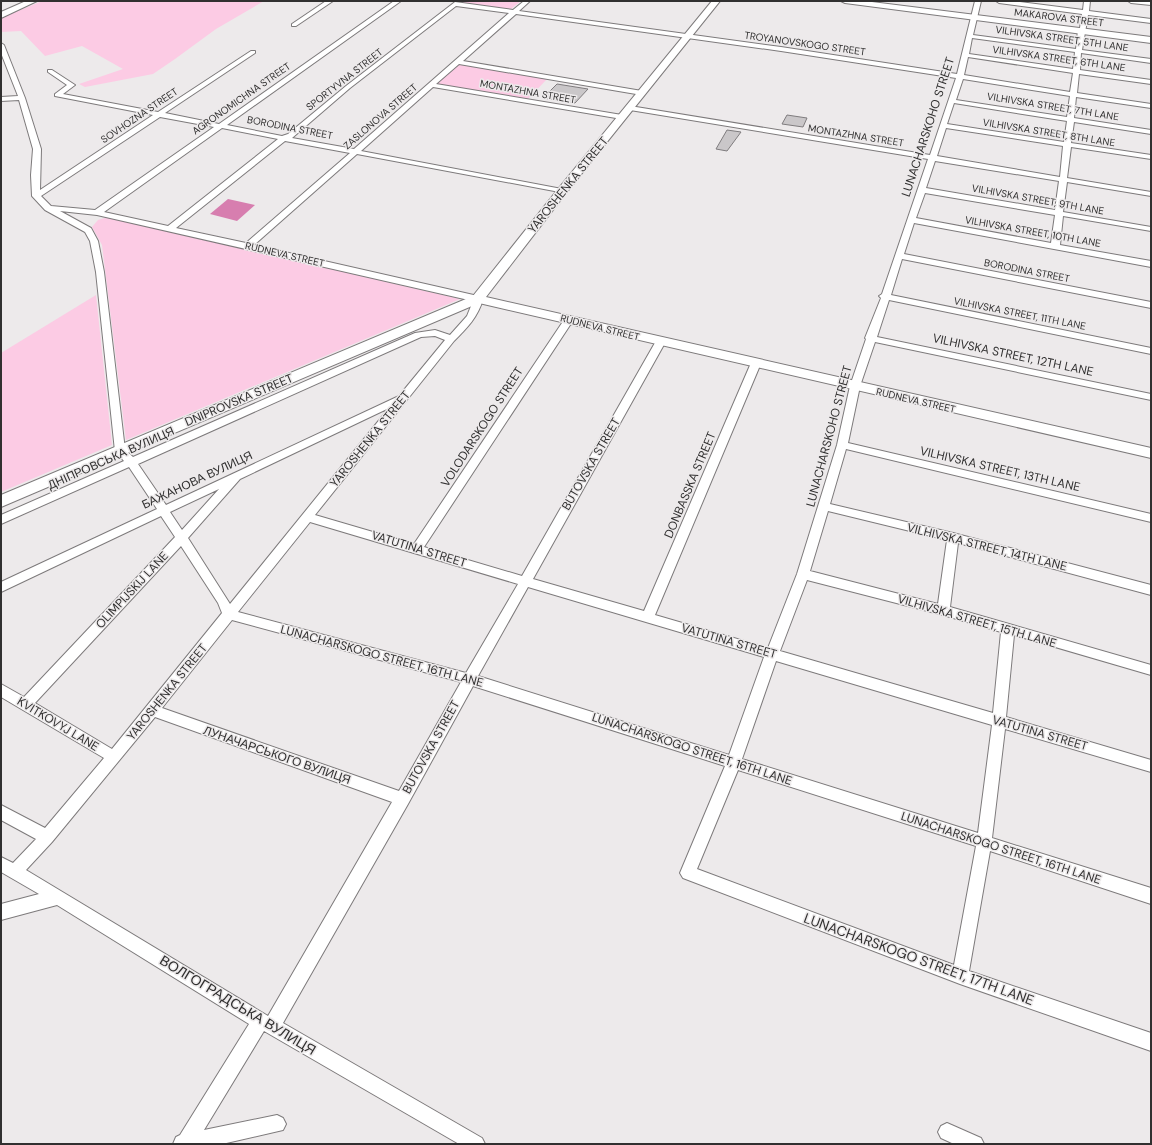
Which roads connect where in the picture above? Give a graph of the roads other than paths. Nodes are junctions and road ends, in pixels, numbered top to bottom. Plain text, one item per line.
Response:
1 (33, 1) edge
2 (330, 1) edge
3 (398, 1) edge
4 (527, 1) edge
5 (716, 1) edge
6 (846, 1) edge
7 (978, 1) edge
8 (999, 1) edge
9 (1086, 1) edge
10 (1131, 1) edge
11 (454, 2) edge
12 (1151, 4) edge
13 (515, 11) junction
14 (1084, 12) junction
15 (1, 15) edge
16 (974, 17) junction
17 (1151, 21) edge
18 (294, 25) dead end
19 (1082, 30) junction
20 (687, 36) junction
21 (970, 36) junction
22 (1151, 40) edge
23 (1, 45) edge
24 (1079, 51) junction
25 (253, 52) dead end
26 (964, 55) junction
27 (1151, 61) edge
28 (457, 62) junction
29 (50, 71) dead end
30 (1077, 71) junction
31 (960, 77) junction
32 (1151, 82) edge
33 (430, 85) junction
34 (642, 93) junction
35 (1073, 94) junction
36 (22, 98) junction
37 (1, 99) edge
38 (952, 101) junction
39 (632, 105) junction
40 (1151, 106) edge
41 (160, 114) junction
42 (622, 117) junction
43 (1069, 119) junction
44 (220, 125) junction
45 (944, 126) junction
46 (1151, 132) edge
47 (285, 137) junction
48 (1067, 144) junction
49 (355, 151) junction
50 (934, 155) junction
51 (1151, 157) edge
52 (1064, 176) junction
53 (1151, 187) edge
54 (922, 190) junction
55 (562, 191) junction
56 (1151, 194) edge
57 (36, 196) junction
58 (48, 208) junction
59 (97, 213) junction
60 (1059, 213) junction
61 (911, 220) junction
62 (170, 229) junction
63 (1151, 229) edge
64 (248, 246) junction
65 (1055, 246) junction
66 (899, 256) junction
67 (1151, 264) edge
68 (884, 296) junction
69 (478, 299) junction
70 (1151, 305) edge
71 (569, 319) junction
72 (870, 338) junction
73 (451, 339) junction
74 (661, 341) junction
75 (1151, 350) edge
76 (756, 363) junction
77 (855, 386) junction
78 (404, 397) junction
79 (1151, 397) edge
80 (842, 445) junction
81 (120, 450) junction
82 (1151, 453) edge
83 (132, 463) junction
84 (238, 475) junction
85 (1, 501) edge
86 (823, 506) junction
87 (163, 510) junction
88 (308, 517) junction
89 (1151, 518) edge
90 (1, 520) edge
91 (953, 537) junction
92 (181, 538) junction
93 (417, 549) junction
94 (803, 574) junction
95 (525, 581) junction
96 (1, 587) edge
97 (1151, 590) edge
98 (942, 610) junction
99 (229, 614) junction
100 (648, 617) junction
101 (1008, 629) junction
102 (772, 654) junction
103 (1151, 670) edge
104 (469, 679) junction
105 (1, 690) edge
106 (25, 705) junction
107 (152, 710) junction
108 (999, 721) junction
109 (114, 757) junction
110 (734, 762) junction
111 (1151, 766) edge
112 (403, 799) junction
113 (1, 812) edge
114 (47, 837) junction
115 (984, 842) junction
116 (8, 868) edge
117 (688, 873) joint
118 (1151, 896) edge
119 (58, 897) junction
120 (1, 912) edge
121 (960, 976) junction
122 (266, 1023) junction
123 (1151, 1042) edge
124 (276, 1124) dead end
125 (947, 1132) dead end
126 (184, 1143) edge
127 (476, 1144) edge
128 (976, 1144) edge

1 - 15 street
2 - 18 street
3 - 44 street, AGRONOMICHNA STREET
4 - 13 street, ZASLONOVA STREET
5 - 20 street, YAROSHENKA STREET
6 - 16 street, MAKAROVA STREET
7 - 16 street, LUNACHARSKOHO STREET
8 - 14 street
9 - 14 street
10 - 12 street
11 - 13 street, TROYANOVSKOGO STREET
11 - 47 street, SPORTYVNA STREET
13 - 20 street, TROYANOVSKOGO STREET
13 - 28 street, ZASLONOVA STREET
14 - 17 street
14 - 19 street
16 - 19 street, MAKAROVA STREET
16 - 21 street, LUNACHARSKOHO STREET
19 - 22 street, MAKAROVA STREET
19 - 24 street
20 - 31 street, TROYANOVSKOGO STREET
20 - 34 street, YAROSHENKA STREET
21 - 24 street, VILHIVSKA STREET, 5TH LANE
21 - 26 street, LUNACHARSKOHO STREET
23 - 36 street
24 - 27 street, VILHIVSKA STREET, 5TH LANE
24 - 30 street
25 - 41 street, SOVHOZNA STREET
26 - 30 street, VILHIVSKA STREET, 6TH LANE
26 - 31 street, LUNACHARSKOHO STREET
28 - 33 street, ZASLONOVA STREET
28 - 34 street, MONTAZHNA STREET
29 - 41 street, BORODINA STREET
30 - 32 street, VILHIVSKA STREET, 6TH LANE
30 - 35 street
31 - 35 street, TROYANOVSKOGO STREET
31 - 38 street, LUNACHARSKOHO STREET
33 - 42 street, MONTAZHNA STREET
33 - 49 street, ZASLONOVA STREET
34 - 39 street, YAROSHENKA STREET
35 - 40 street, TROYANOVSKOGO STREET
35 - 43 street
36 - 37 street
36 - 57 street
38 - 43 street, VILHIVSKA STREET, 7TH LANE
38 - 45 street, LUNACHARSKOHO STREET
39 - 42 street, YAROSHENKA STREET
39 - 50 street, MONTAZHNA STREET
41 - 44 street, BORODINA STREET
41 - 57 street, SOVHOZNA STREET
42 - 55 street, YAROSHENKA STREET
43 - 46 street, VILHIVSKA STREET, 7TH LANE
43 - 48 street
44 - 47 street, BORODINA STREET
44 - 59 street, AGRONOMICHNA STREET
45 - 48 street, VILHIVSKA STREET, 8TH LANE
45 - 50 street, LUNACHARSKOHO STREET
47 - 49 street, BORODINA STREET
47 - 62 street, SPORTYVNA STREET
48 - 51 street, VILHIVSKA STREET, 8TH LANE
48 - 52 street
49 - 55 street, BORODINA STREET
49 - 64 street, ZASLONOVA STREET
50 - 52 street, MONTAZHNA STREET
50 - 54 street, LUNACHARSKOHO STREET
52 - 53 street, MONTAZHNA STREET
52 - 56 street, MONTAZHNA STREET
52 - 60 street
54 - 60 street, VILHIVSKA STREET, 9TH LANE
54 - 61 street, LUNACHARSKOHO STREET
55 - 69 street, YAROSHENKA STREET
57 - 58 street
58 - 59 street, RUDNEVA STREET
58 - 81 street
59 - 62 street, RUDNEVA STREET
60 - 63 street, VILHIVSKA STREET, 9TH LANE
60 - 65 street
61 - 65 street, VILHIVSKA STREET, 10TH LANE
61 - 66 street, LUNACHARSKOHO STREET
62 - 64 street, RUDNEVA STREET
64 - 69 street, RUDNEVA STREET
65 - 67 street, VILHIVSKA STREET, 10TH LANE
66 - 68 street, LUNACHARSKOHO STREET
66 - 70 street, BORODINA STREET
68 - 72 street, LUNACHARSKOHO STREET
68 - 75 street, VILHIVSKA STREET, 11TH LANE
69 - 71 street, RUDNEVA STREET
69 - 73 street, YAROSHENKA STREET
69 - 81 street, DNIPROVSKA STREET
71 - 74 street, RUDNEVA STREET
71 - 93 street, VOLODARSKOGO STREET
72 - 77 street, LUNACHARSKOHO STREET
72 - 79 street, VILHIVSKA STREET, 12TH LANE
73 - 78 street, YAROSHENKA STREET
73 - 83 street, ДНІПРОВСЬКА ВУЛИЦЯ
74 - 76 street, RUDNEVA STREET
74 - 95 street, BUTOVSKA STREET
76 - 77 street, RUDNEVA STREET
76 - 100 street, DONBASSKA STREET
77 - 80 street, LUNACHARSKOHO STREET
77 - 82 street, RUDNEVA STREET
78 - 84 street, БАЖАНОВА ВУЛИЦЯ
78 - 88 street, YAROSHENKA STREET
80 - 86 street, LUNACHARSKOHO STREET
80 - 89 street, VILHIVSKA STREET, 13TH LANE
81 - 83 street
81 - 85 street, DNIPROVSKA STREET
83 - 87 street
83 - 90 street, ДНІПРОВСЬКА ВУЛИЦЯ
84 - 87 street, БАЖАНОВА ВУЛИЦЯ
84 - 92 street, OLIMPIJSKIJ LANE
86 - 91 street, VILHIVSKA STREET, 14TH LANE
86 - 94 street, LUNACHARSKOHO STREET
87 - 92 street
87 - 96 street, БАЖАНОВА ВУЛИЦЯ
88 - 93 street, VATUTINA STREET
88 - 99 street, YAROSHENKA STREET
91 - 97 street, VILHIVSKA STREET, 14TH LANE
91 - 98 street
92 - 99 street
92 - 106 street, OLIMPIJSKIJ LANE
93 - 95 street, VATUTINA STREET
94 - 98 street, VILHIVSKA STREET, 15TH LANE
94 - 102 street, LUNACHARSKOHO STREET
95 - 100 street, VATUTINA STREET
95 - 104 street, BUTOVSKA STREET
98 - 101 street, VILHIVSKA STREET, 15TH LANE
99 - 104 street, LUNACHARSKOGO STREET, 16TH LANE
99 - 107 street, YAROSHENKA STREET
100 - 102 street, VATUTINA STREET
101 - 103 street, VILHIVSKA STREET, 15TH LANE
101 - 108 street
102 - 108 street, VATUTINA STREET
102 - 110 street, LUNACHARSKOHO STREET
104 - 110 street, LUNACHARSKOGO STREET, 16TH LANE
104 - 112 street, BUTOVSKA STREET
105 - 106 street, KVITKOVYJ LANE
106 - 109 street, KVITKOVYJ LANE
107 - 109 street, YAROSHENKA STREET
107 - 112 street, ЛУНАЧАРСЬКОГО ВУЛИЦЯ
108 - 111 street, VATUTINA STREET
108 - 115 street
109 - 114 street, YAROSHENKA STREET
110 - 115 street, LUNACHARSKOGO STREET, 16TH LANE
110 - 117 street, LUNACHARSKOHO STREET
112 - 122 street, BUTOVSKA STREET
113 - 114 street
114 - 116 street, YAROSHENKA STREET
115 - 118 street, LUNACHARSKOGO STREET, 16TH LANE
115 - 121 street
116 - 119 street, ВОЛГОГРАДСЬКА ВУЛИЦЯ
117 - 121 street, LUNACHARSKOGO STREET, 17TH LANE
119 - 120 street
119 - 122 street, ВОЛГОГРАДСЬКА ВУЛИЦЯ
121 - 123 street, LUNACHARSKOGO STREET, 17TH LANE
122 - 126 street, BUTOVSKA STREET
122 - 127 street, ВОЛГОГРАДСЬКА ВУЛИЦЯ
124 - 126 street
125 - 128 street

